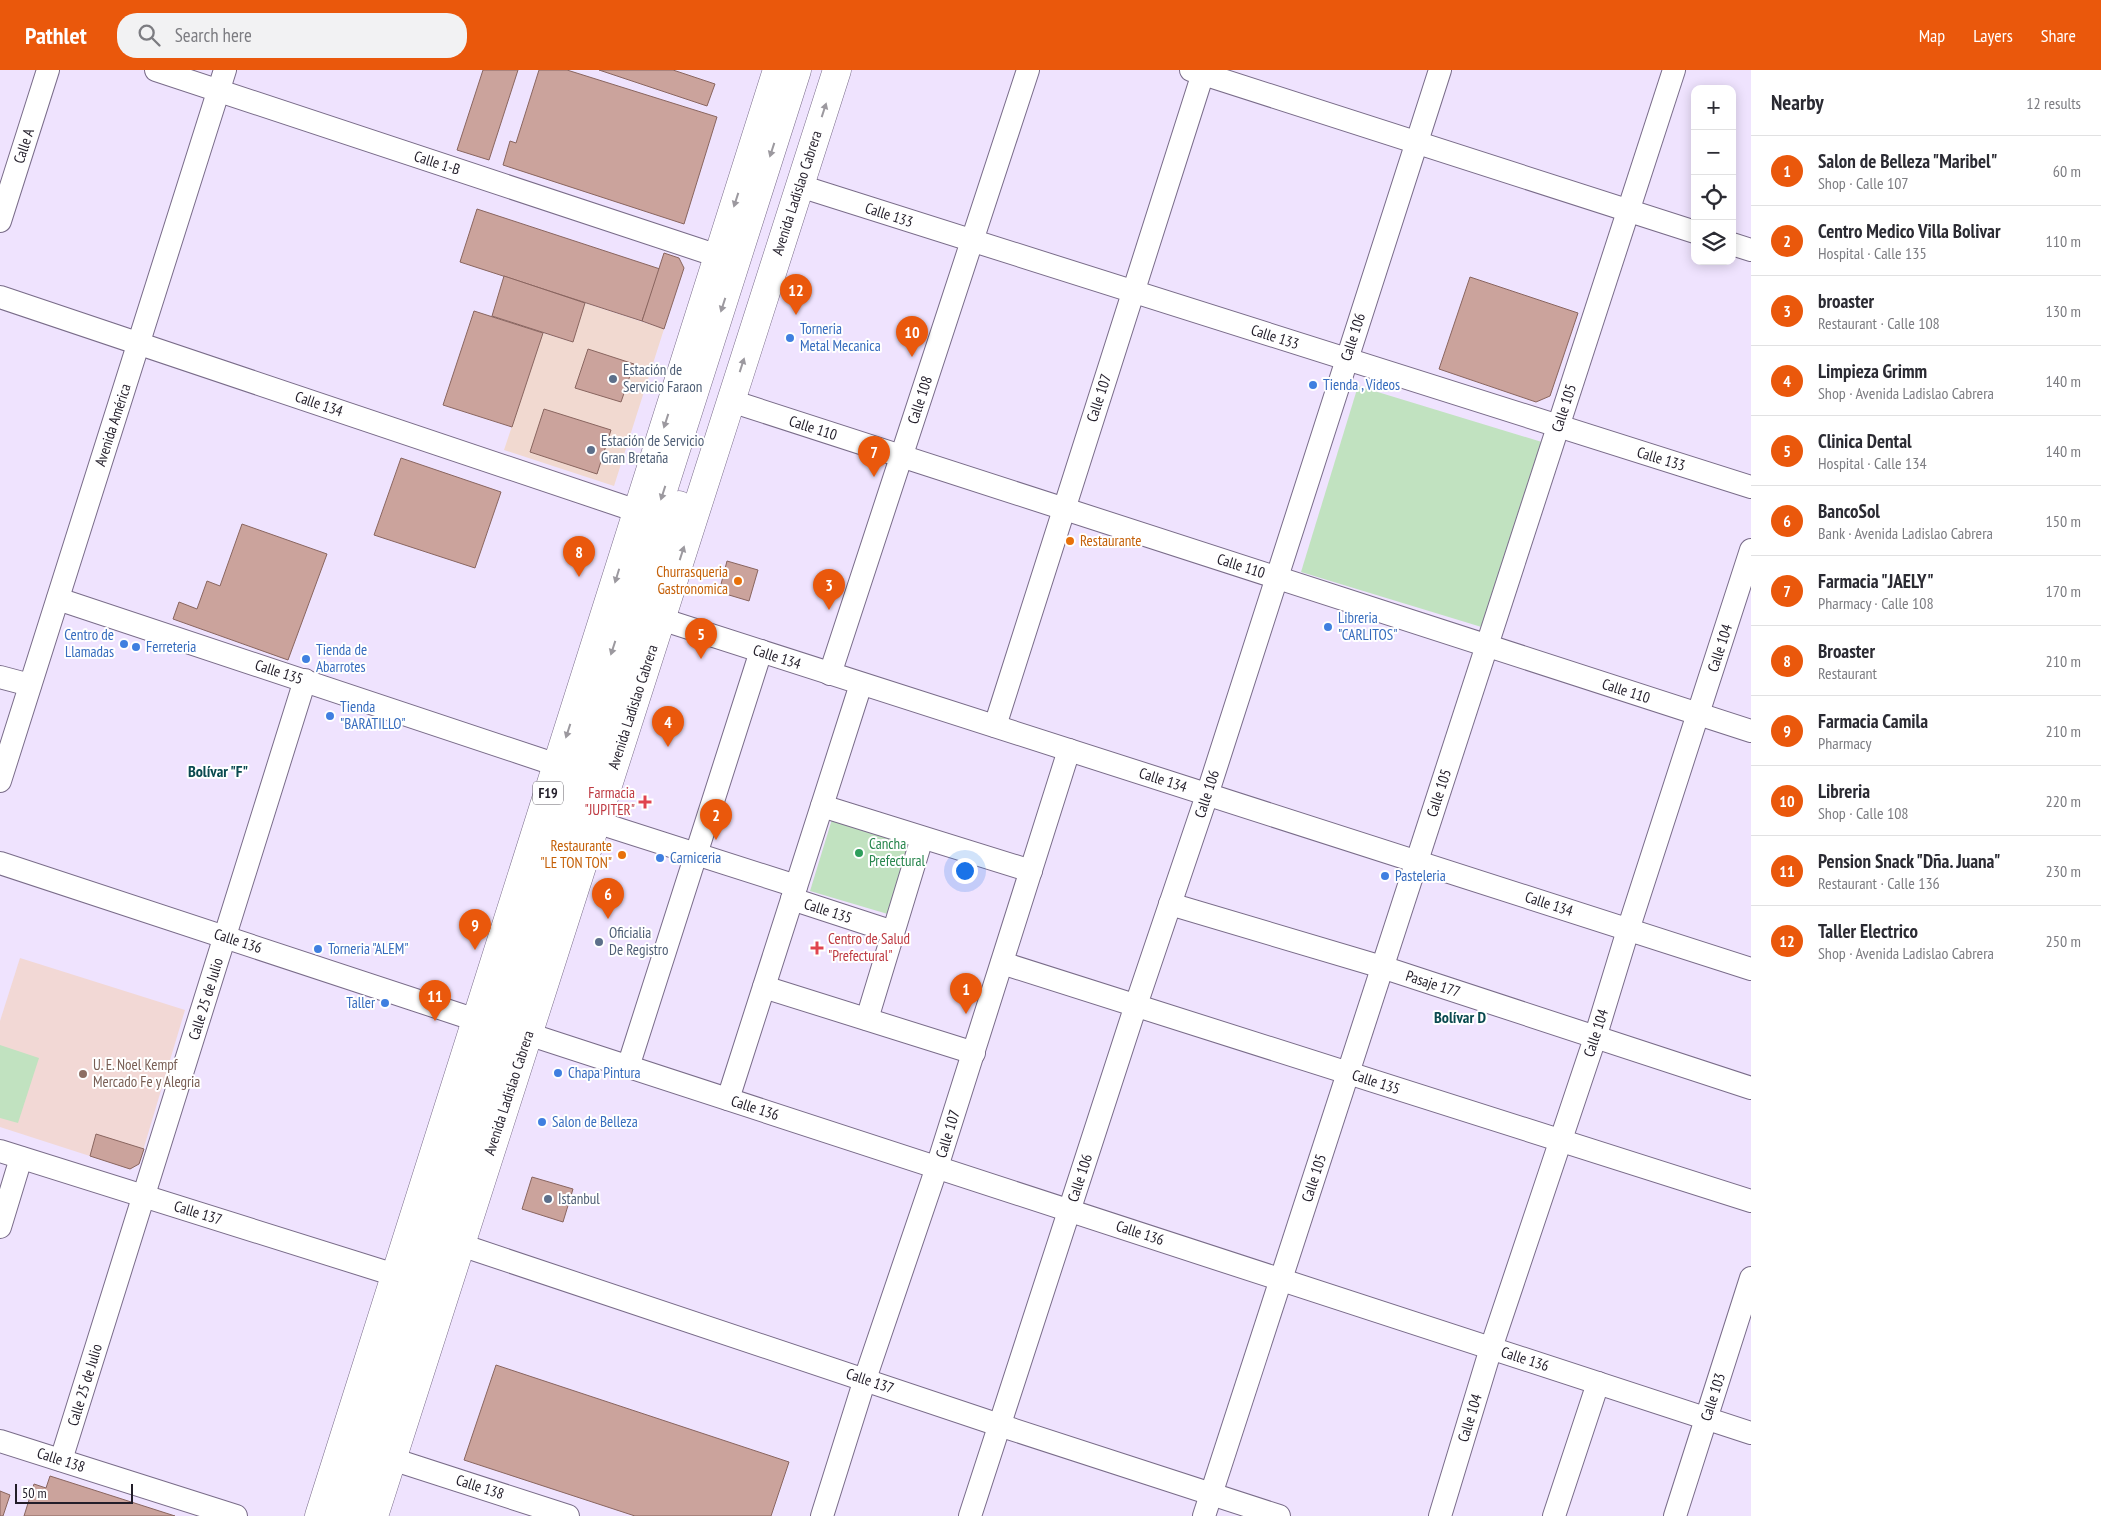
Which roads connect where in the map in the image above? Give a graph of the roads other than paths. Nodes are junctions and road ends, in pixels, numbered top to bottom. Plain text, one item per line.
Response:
1 (48, 70) edge
2 (156, 70) edge
3 (777, 70) edge
4 (798, 70) edge
5 (817, 70) edge
6 (837, 70) edge
7 (1028, 70) edge
8 (1440, 70) edge
9 (1674, 70) edge
10 (1199, 71) edge
11 (222, 80) edge
12 (1417, 143) junction
13 (800, 186) junction
14 (1628, 211) junction
15 (0, 221) edge
16 (1691, 231) edge
17 (972, 241) junction
18 (1736, 245) edge
19 (1751, 250) edge
20 (718, 256) junction
21 (1133, 292) junction
22 (0, 297) edge
23 (139, 342) junction
24 (1346, 360) junction
25 (730, 401) junction
26 (1558, 427) junction
27 (901, 456) junction
28 (1751, 487) edge
29 (1064, 509) junction
30 (637, 512) junction
31 (1751, 550) edge
32 (1275, 577) junction
33 (58, 599) junction
34 (661, 619) junction
35 (1487, 646) junction
36 (761, 651) junction
37 (830, 674) junction
38 (0, 677) edge
39 (305, 680) junction
40 (862, 684) junction
41 (30, 685) junction
42 (1698, 714) junction
43 (994, 726) junction
44 (1751, 731) edge
45 (1069, 750) junction
46 (557, 765) junction
47 (0, 781) edge
48 (1207, 795) junction
49 (822, 806) junction
50 (596, 822) junction
51 (922, 838) junction
52 (698, 854) junction
53 (1417, 862) junction
54 (0, 863) edge
55 (1031, 871) junction
56 (794, 893) junction
57 (1170, 904) junction
58 (1628, 930) junction
59 (893, 932) junction
60 (225, 937) junction
61 (1002, 963) junction
62 (1382, 967) junction
63 (1751, 969) edge
64 (764, 986) junction
65 (1136, 1005) junction
66 (867, 1019) junction
67 (476, 1020) junction
68 (528, 1034) junction
69 (1595, 1038) junction
70 (974, 1053) junction
71 (628, 1067) junction
72 (1348, 1073) junction
73 (1751, 1088) edge
74 (728, 1099) junction
75 (1560, 1140) junction
76 (0, 1151) edge
77 (21, 1158) junction
78 (937, 1168) junction
79 (144, 1196) junction
80 (1751, 1201) edge
81 (1069, 1211) junction
82 (0, 1227) edge
83 (461, 1245) junction
84 (395, 1275) junction
85 (1751, 1278) edge
86 (1281, 1280) junction
87 (1492, 1348) junction
88 (865, 1379) junction
89 (1598, 1383) junction
90 (1707, 1418) junction
91 (999, 1425) junction
92 (1751, 1433) edge
93 (0, 1441) edge
94 (392, 1459) junction
95 (61, 1460) junction
96 (1212, 1494) junction
97 (521, 1509) edge
98 (236, 1516) edge
99 (319, 1516) edge
100 (336, 1516) edge
101 (358, 1516) edge
102 (374, 1516) edge
103 (568, 1516) edge
104 (822, 1516) edge
105 (970, 1516) edge
106 (1204, 1516) edge
107 (1280, 1516) edge
108 (1440, 1516) edge
109 (1554, 1516) edge
110 (1675, 1516) edge

1 - 15 street, Calle A
2 - 11 street, Calle 1-B
3 -> 20 main road, F19
4 -> 100 main road, F19
5 - 101 main road, Avenida Ladislao Cabrera / F19
13 -> 6 main road, Avenida Ladislao Cabrera
7 - 17 street, Calle 108
8 - 12 street, Calle 106
9 - 14 street, Calle 105
10 - 12 street
10 - 21 street, Calle 107
11 - 20 street, Calle 1-B
11 - 23 street, Avenida América
12 - 14 street
12 - 24 street, Calle 106
13 - 17 street, Calle 133
25 -> 13 main road, Avenida Ladislao Cabrera
14 - 16 street
14 - 26 street, Calle 105
17 - 21 street, Calle 133
17 - 27 street, Calle 108
18 - 19 street
20 -> 30 main road, F19
21 - 24 street, Calle 133
21 - 29 street, Calle 107
22 - 23 street, Calle 134
23 - 30 street, Calle 134
23 - 33 street, Avenida América
24 - 26 street, Calle 133
24 - 32 street, Calle 106
25 - 27 street, Calle 110
34 -> 25 main road, Avenida Ladislao Cabrera
26 - 28 street, Calle 133
26 - 35 street, Calle 105
27 - 29 street, Calle 110
27 - 37 street, Calle 108
29 - 32 street, Calle 110
29 - 43 street, Calle 107
30 -> 46 main road, F19
31 - 42 street, Calle 104
32 - 35 street, Calle 110
32 - 48 street, Calle 106
33 - 39 street, Calle 135
33 - 41 street, Avenida América
34 - 36 street, Calle 134
34 - 50 main road, Avenida Ladislao Cabrera
35 - 42 street, Calle 110
35 - 53 street, Calle 105
36 - 37 street, Calle 134
36 - 52 street
37 - 40 street, Calle 134
38 - 41 street
39 - 46 street, Calle 135
39 - 60 street, Calle 25 de Julio
40 - 43 street, Calle 134
40 - 49 street
41 - 47 street, Avenida América
42 - 44 street, Calle 110
42 - 58 street, Calle 104
43 - 45 street, Calle 134
45 - 48 street, Calle 134
45 - 55 street, Calle 107
46 - 67 main road, F19
48 - 53 street, Calle 134
48 - 57 street, Calle 106
49 - 51 street
49 - 56 street
50 - 52 street, Calle 135
50 - 68 main road, Avenida Ladislao Cabrera
51 - 55 street
51 - 59 street
52 - 56 street, Calle 135
52 - 71 street
53 - 58 street, Calle 134
53 - 62 street, Calle 105
54 - 60 street, Calle 136
55 - 61 street, Calle 107
56 - 59 street, Calle 135
56 - 64 street
57 - 62 street, Pasaje 177
57 - 65 street, Calle 106
58 - 63 street, Calle 134
58 - 69 street, Calle 104
59 - 66 street
60 - 67 street, Calle 136
60 - 79 street, Calle 25 de Julio
61 - 65 street, Calle 135
61 - 70 street, Calle 107
62 - 69 street, Pasaje 177
62 - 72 street, Calle 105
64 - 66 street
64 - 74 street
65 - 72 street, Calle 135
65 - 81 street, Calle 106
66 - 70 street
67 - 84 main road, F19
68 - 71 street, Calle 136
68 - 83 main road, Avenida Ladislao Cabrera
69 - 73 street, Pasaje 177
69 - 75 street, Calle 104
70 - 78 street, Calle 107
71 - 74 street, Calle 136
72 - 75 street, Calle 135
72 - 86 street, Calle 105
74 - 78 street, Calle 136
75 - 80 street, Calle 135
75 - 87 street, Calle 104
76 - 77 street, Calle 137
77 - 79 street, Calle 137
77 - 82 street
78 - 81 street, Calle 136
78 - 88 street, Calle 107
79 - 84 street, Calle 137
79 - 95 street, Calle 25 de Julio
81 - 86 street, Calle 136
81 - 91 street, Calle 106
83 - 88 street, Calle 137
83 - 94 main road, Avenida Ladislao Cabrera
84 - 99 main road, F19
85 - 90 street, Calle 103
86 - 87 street, Calle 136
86 - 96 street, Calle 105
87 - 89 street, Calle 136
87 - 108 street, Calle 104
88 - 91 street, Calle 137
88 - 104 street, Calle 107
89 - 90 street, Calle 136
89 - 109 street
90 - 92 street, Calle 136
90 - 110 street, Calle 103
91 - 96 street, Calle 137
91 - 105 street, Calle 106
93 - 95 street, Calle 138
94 - 97 street, Calle 138
94 - 102 main road, Avenida Ladislao Cabrera
95 - 98 street, Calle 138
96 - 106 street, Calle 105
96 - 107 street, Calle 137
97 - 103 street, Calle 138

